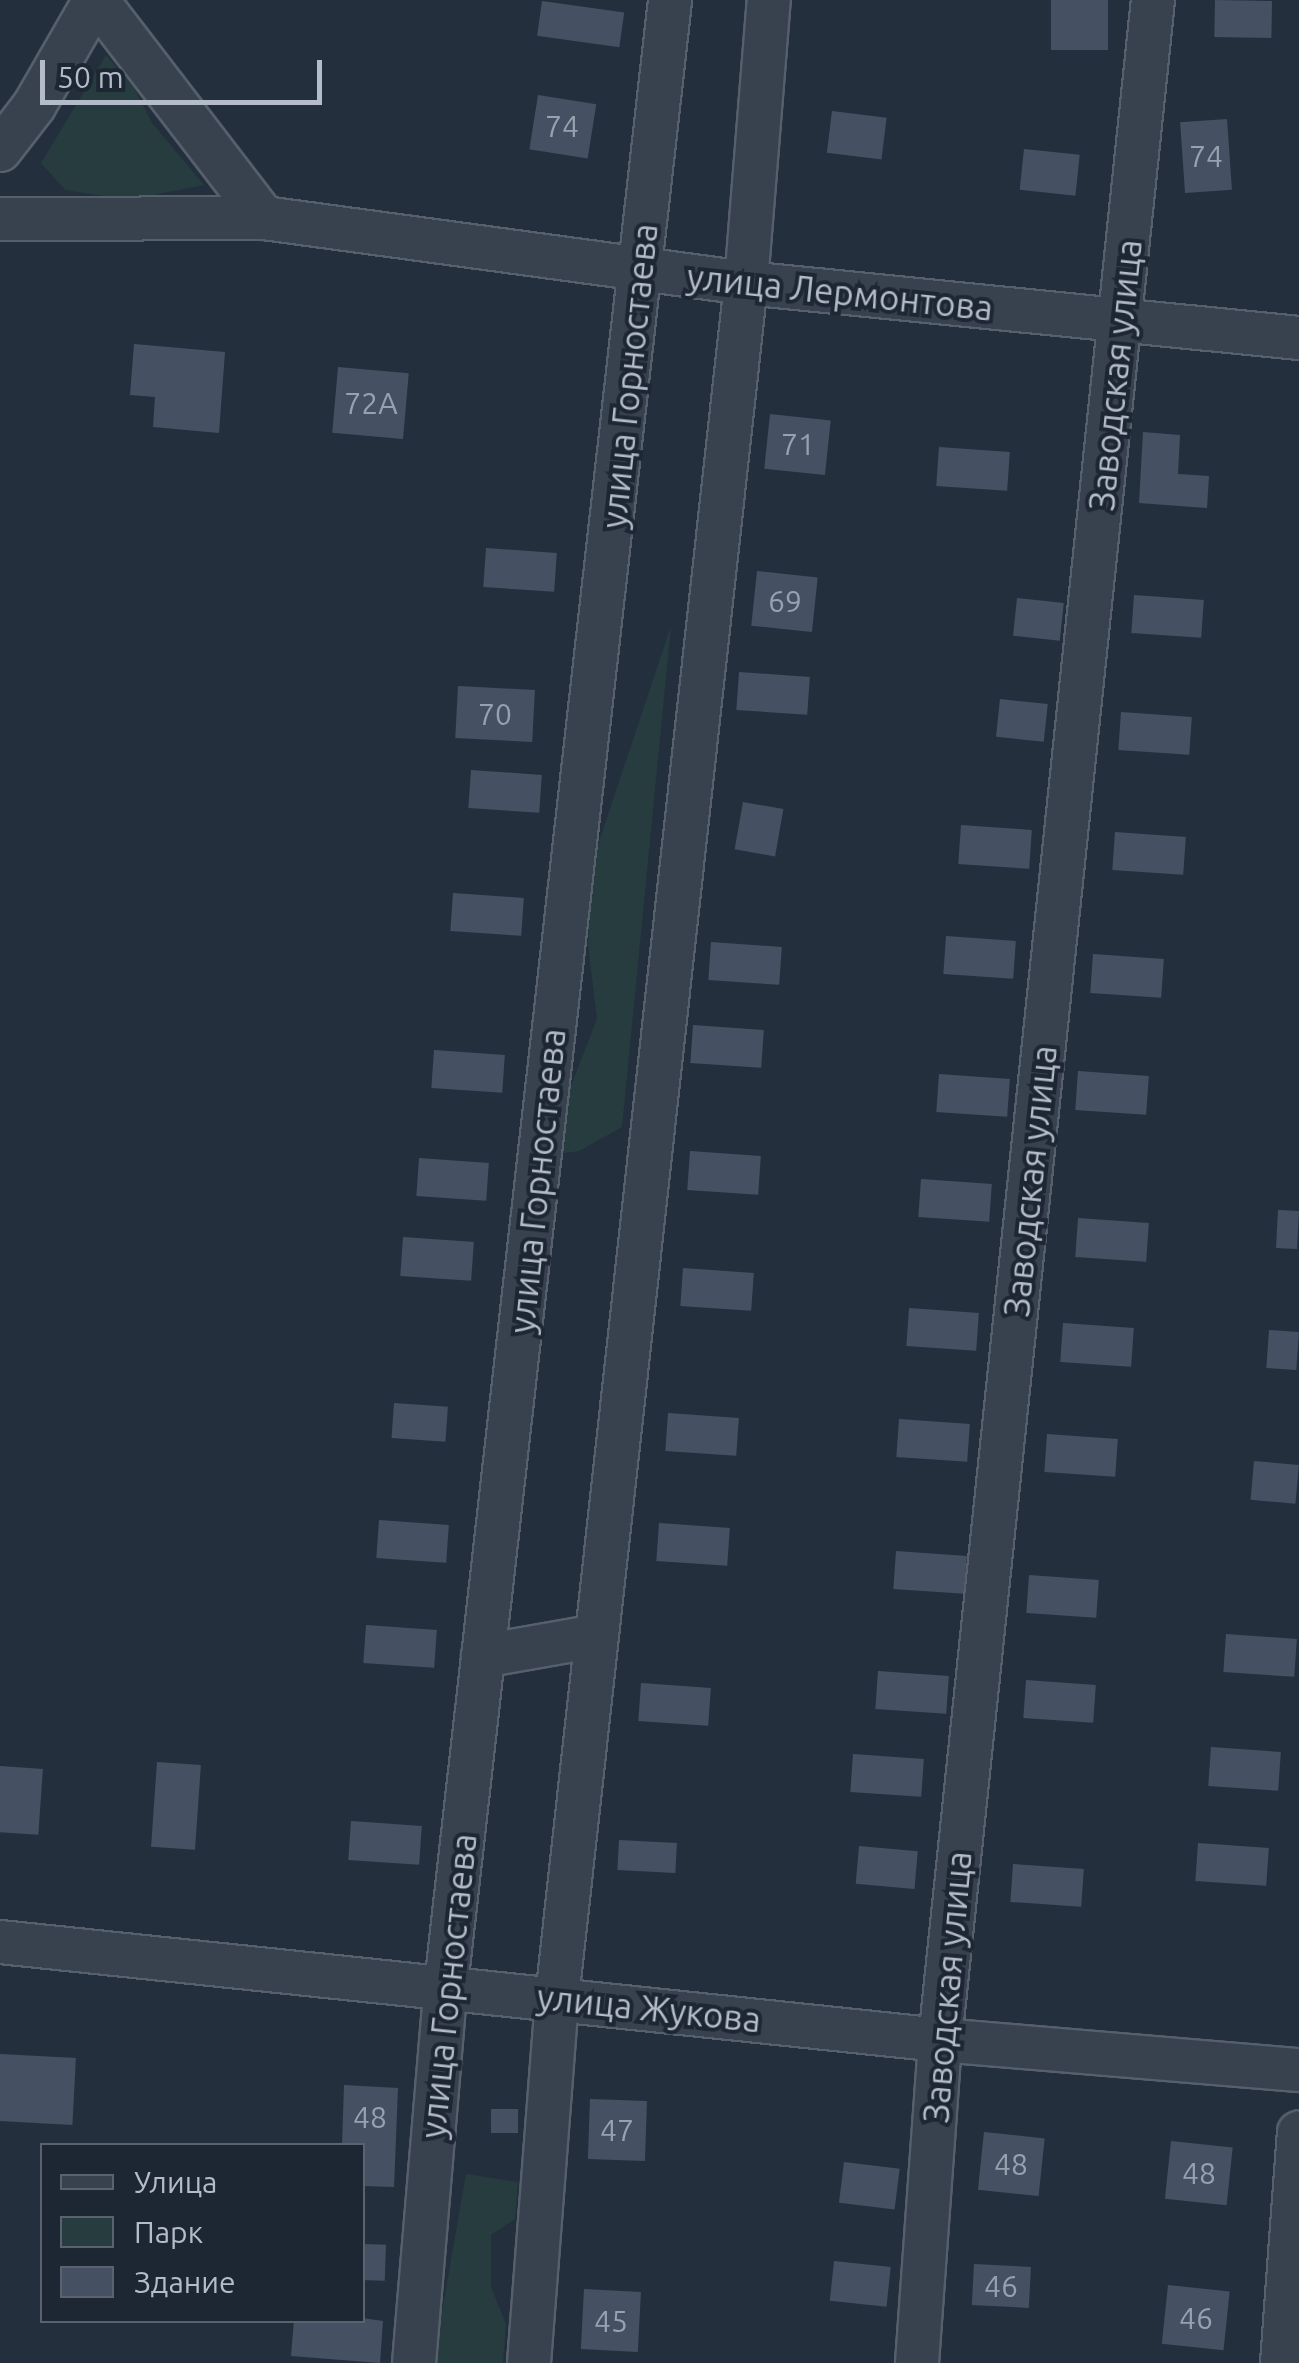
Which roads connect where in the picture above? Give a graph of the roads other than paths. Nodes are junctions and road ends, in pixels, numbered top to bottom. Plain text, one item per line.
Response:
1 (96, 0) edge
2 (670, 0) edge
3 (769, 0) edge
4 (1153, 0) edge
5 (0, 150) edge
6 (264, 218) junction
7 (0, 219) edge
8 (641, 269) junction
9 (746, 283) junction
10 (1120, 322) junction
11 (1299, 338) edge
12 (596, 1636) junction
13 (483, 1656) junction
14 (0, 1942) edge
15 (446, 1985) junction
16 (557, 1998) junction
17 (940, 2040) junction
18 (1299, 2070) edge
19 (1299, 2133) edge
20 (414, 2363) edge
21 (529, 2363) edge
22 (916, 2363) edge
23 (1282, 2363) edge

1 - 5 street
1 - 6 street
2 - 8 street, улица Горностаева
3 - 9 street
4 - 10 street, Заводская улица
6 - 7 street, улица Лермонтова
6 - 8 street, улица Лермонтова
8 - 9 street, улица Лермонтова
8 - 13 street, улица Горностаева
9 - 10 street, улица Лермонтова
9 - 12 street
10 - 11 street, улица Лермонтова
10 - 17 street, Заводская улица
12 - 13 street
12 - 16 street
13 - 15 street, улица Горностаева
14 - 15 street, улица Жукова
15 - 16 street, улица Жукова
15 - 20 street, улица Горностаева
16 - 17 street, улица Жукова
16 - 21 street
17 - 18 street, улица Жукова
17 - 22 street, Заводская улица
19 - 23 street

